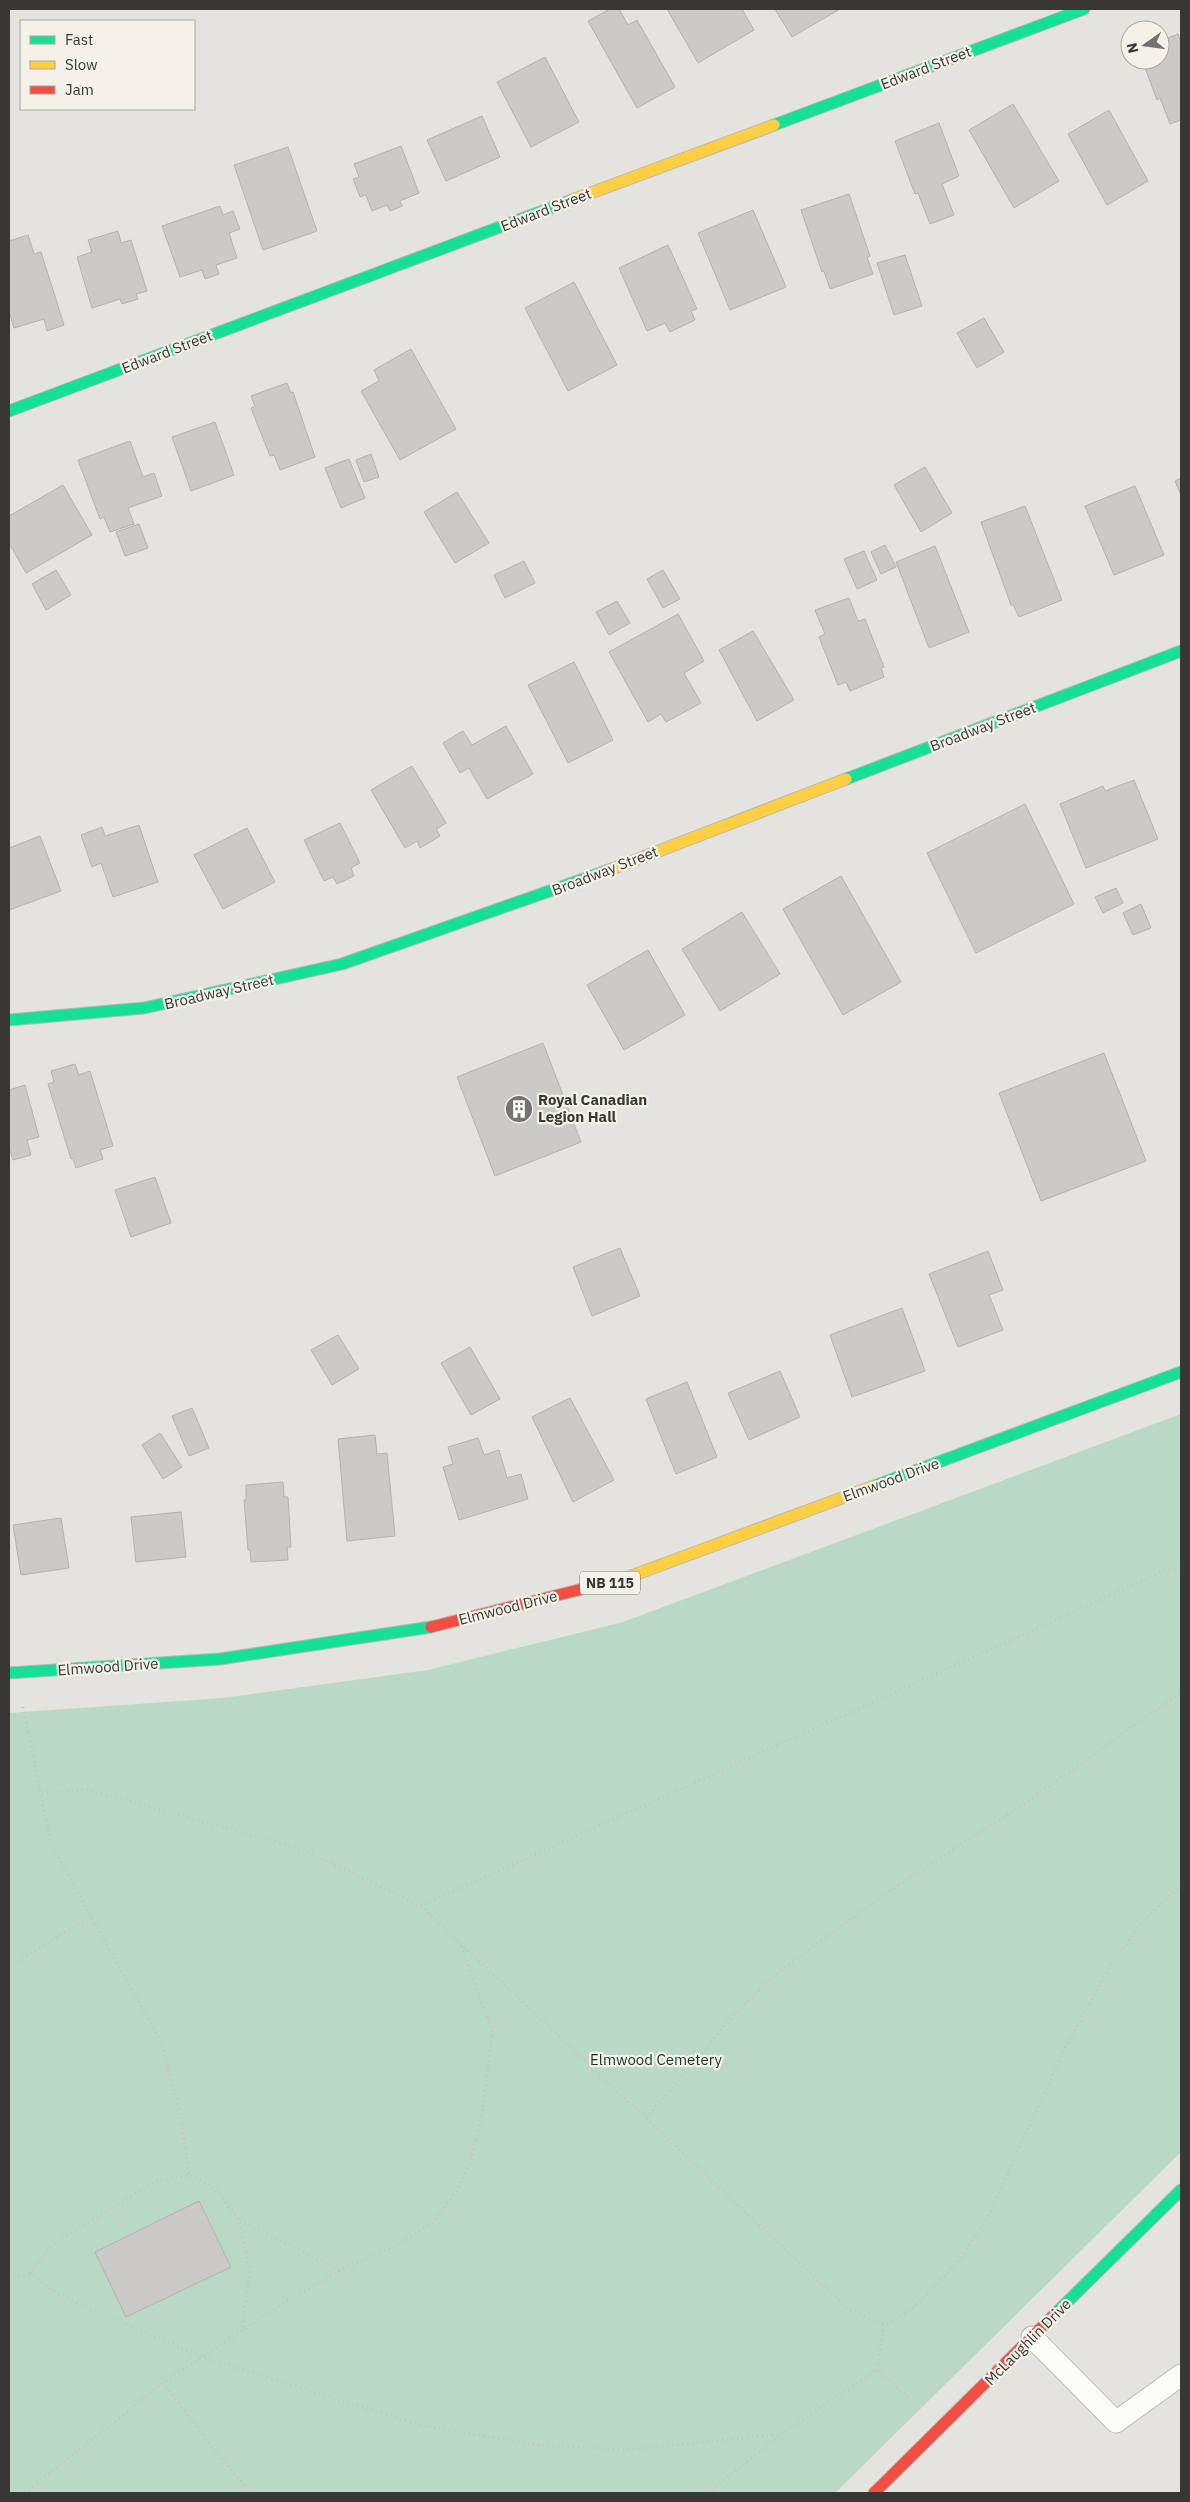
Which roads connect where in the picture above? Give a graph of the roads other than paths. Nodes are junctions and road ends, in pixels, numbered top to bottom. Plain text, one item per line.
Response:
1 (1084, 9) edge
2 (9, 411) edge
3 (1181, 651) edge
4 (9, 1020) edge
5 (1181, 1372) edge
6 (12, 1673) edge
7 (1181, 2190) edge
8 (1032, 2338) junction
9 (1181, 2374) edge
10 (874, 2493) edge

1 - 2 street, Edward Street
3 - 4 street, Broadway Street
5 - 6 street, Elmwood Drive / NB 115
7 - 8 street, McLaughlin Drive
8 - 9 lane
8 - 10 street, McLaughlin Drive

